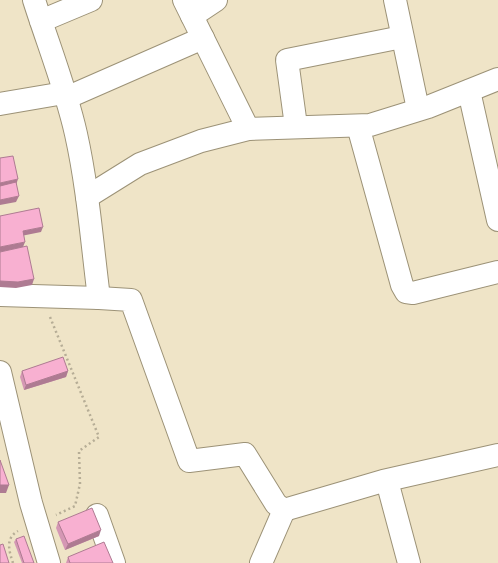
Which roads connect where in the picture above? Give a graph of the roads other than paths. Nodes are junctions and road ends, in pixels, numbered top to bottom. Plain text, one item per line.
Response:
1 (34, 0) edge
2 (91, 0) edge
3 (216, 0) edge
4 (395, 0) edge
5 (188, 8) edge
6 (41, 21) junction
7 (402, 36) junction
8 (203, 38) junction
9 (498, 79) edge
10 (469, 91) junction
11 (65, 95) junction
12 (0, 104) edge
13 (423, 108) junction
14 (296, 126) junction
15 (358, 126) junction
16 (248, 129) junction
17 (87, 197) junction
18 (498, 220) edge
19 (498, 272) edge
20 (0, 295) edge
21 (98, 298) junction
22 (0, 372) edge
23 (498, 455) edge
24 (387, 481) junction
25 (284, 510) junction
26 (97, 515) edge
27 (49, 563) edge
28 (114, 563) edge
29 (261, 563) edge
30 (409, 563) edge

1 - 6 street
2 - 6 street
3 - 5 street
4 - 7 street
5 - 8 street
6 - 11 street
7 - 13 street
7 - 14 street
8 - 11 street
8 - 16 street
9 - 10 street
10 - 13 street
10 - 18 street
11 - 12 street
11 - 17 street
13 - 15 street
14 - 15 street
14 - 16 street
15 - 19 street
16 - 17 street
17 - 21 street
20 - 21 street
21 - 25 street
22 - 27 street
23 - 24 street
24 - 25 street
24 - 30 street
25 - 29 street
26 - 28 street

